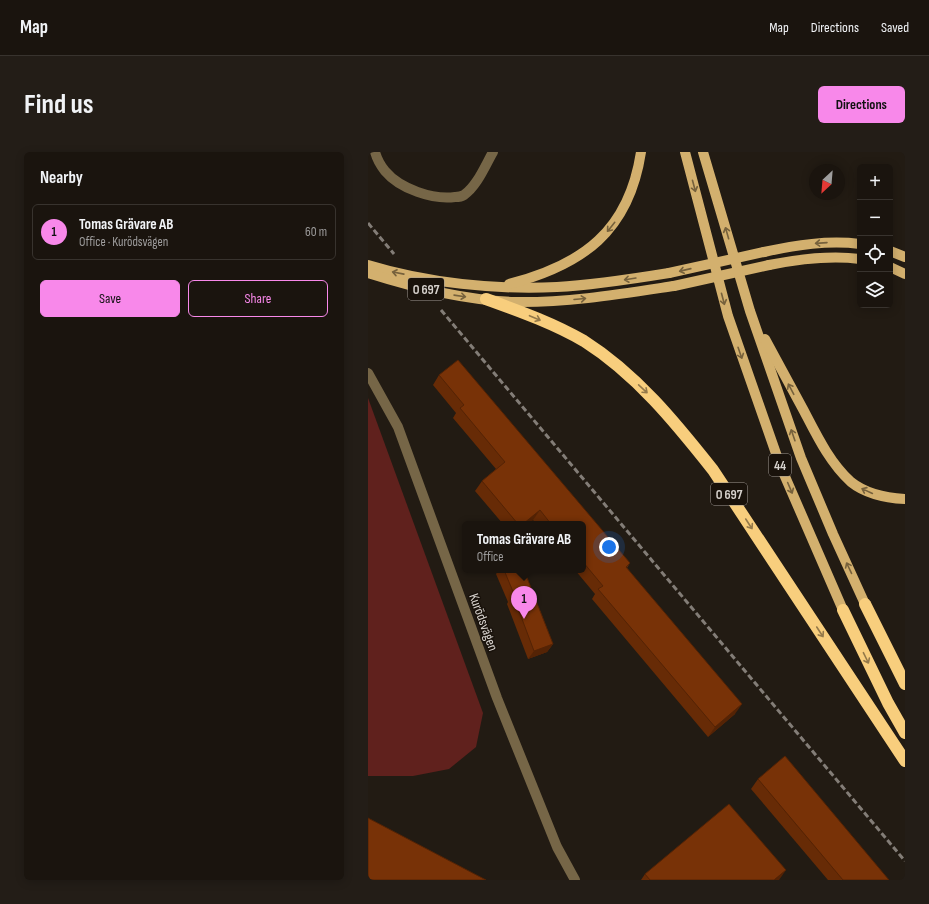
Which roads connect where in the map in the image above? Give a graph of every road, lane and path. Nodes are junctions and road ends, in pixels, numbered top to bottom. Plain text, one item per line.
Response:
1 (375, 152) edge
2 (493, 152) edge
3 (641, 152) edge
4 (685, 152) edge
5 (703, 152) edge
6 (857, 244) edge
7 (893, 252) edge
8 (905, 257) edge
9 (857, 259) edge
10 (368, 265) edge
11 (893, 268) edge
12 (368, 273) edge
13 (905, 274) edge
14 (498, 287) junction
15 (486, 299) junction
16 (750, 311) junction
17 (368, 373) edge
18 (905, 499) edge
19 (865, 604) joint
20 (843, 610) joint
21 (905, 684) edge
22 (905, 733) edge
23 (905, 761) edge
24 (575, 880) edge

1 - 2 street
3 -> 14 main road
4 -> 20 main road, 44
16 -> 5 main road, 44
6 -> 14 main road, O 697, bridge
7 - 8 main road
15 -> 9 main road, bridge
14 -> 10 main road, O 697
11 - 13 main road
12 -> 15 main road, O 697
15 -> 23 highway, O 697
18 -> 16 main road
19 -> 16 main road, 44
17 - 24 street, Kurödsvägen
19 - 21 highway, 44
20 -> 22 highway, 44

